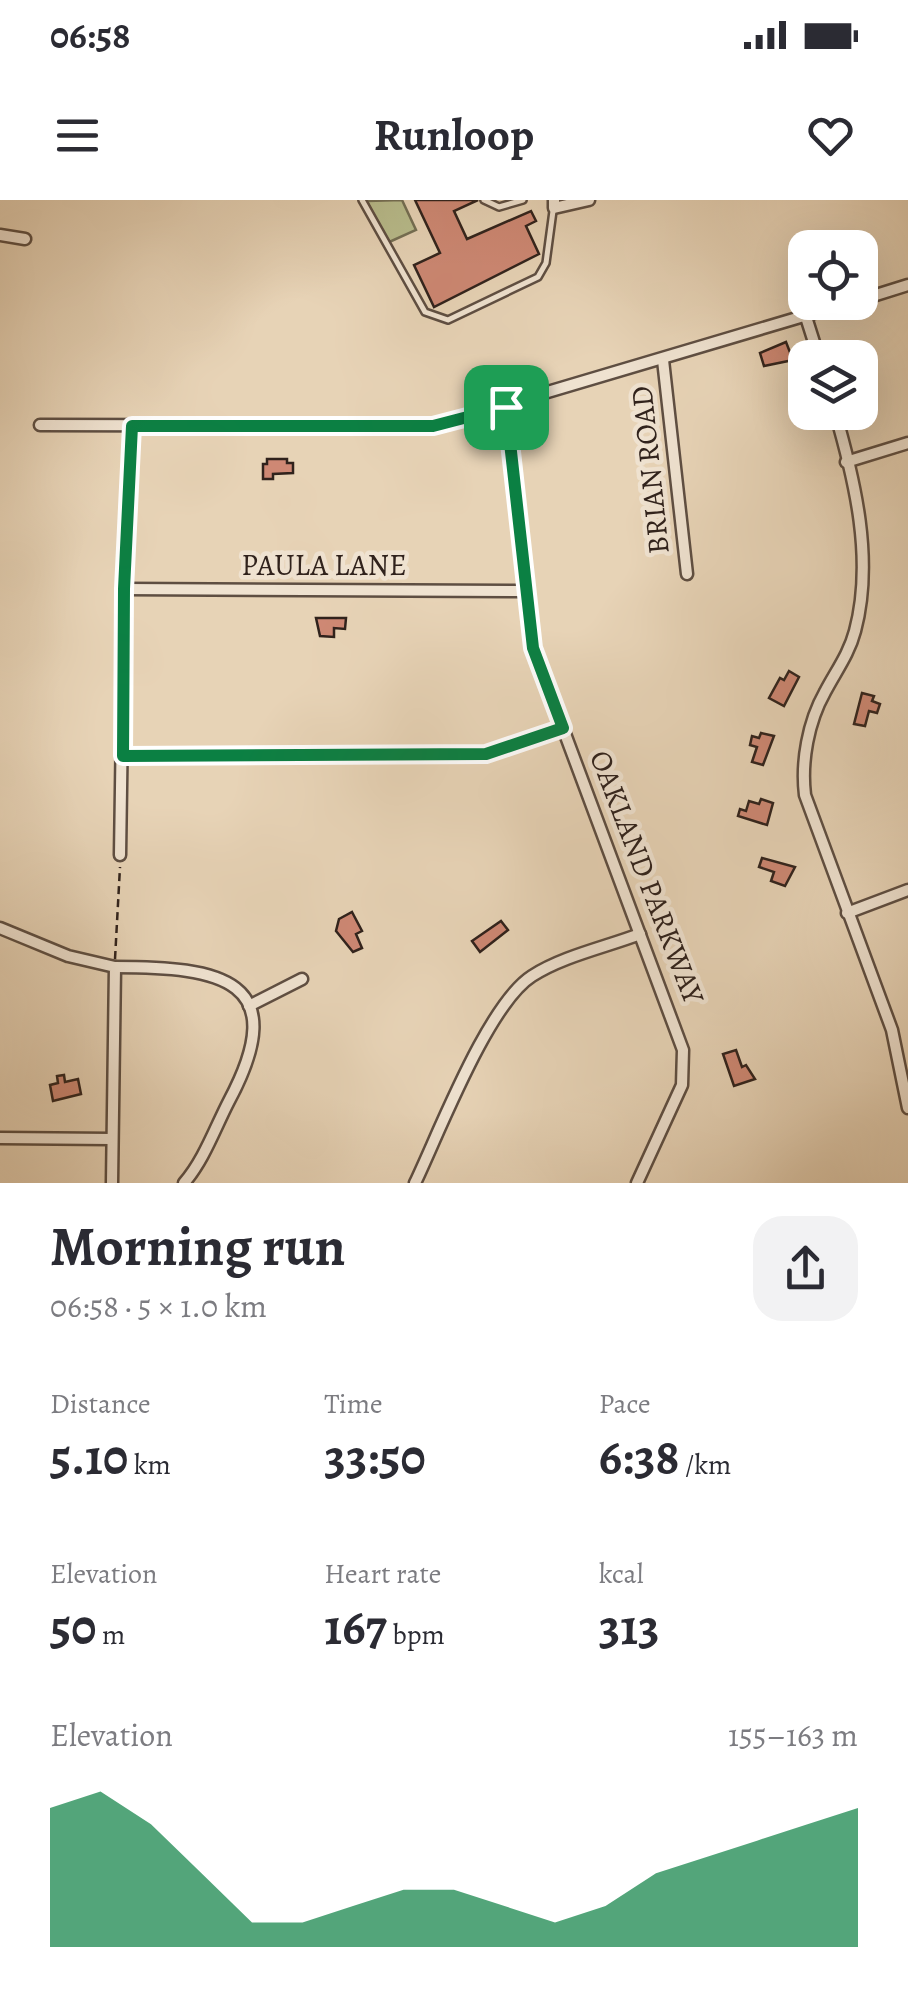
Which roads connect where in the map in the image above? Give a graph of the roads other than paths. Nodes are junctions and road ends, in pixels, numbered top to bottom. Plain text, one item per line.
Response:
1 (362, 200) edge
2 (484, 200) edge
3 (589, 200) edge
4 (518, 201) edge
5 (554, 204) edge
6 (0, 235) edge
7 (25, 239) dead end
8 (908, 284) edge
9 (878, 294) edge
10 (796, 320) edge
11 (663, 360) junction
12 (506, 407) junction
13 (40, 425) dead end
14 (132, 426) junction
15 (839, 430) edge
16 (908, 443) edge
17 (846, 462) junction
18 (687, 574) dead end
19 (124, 589) junction
20 (524, 591) junction
21 (563, 728) junction
22 (123, 756) junction
23 (120, 855) road end
24 (908, 890) edge
25 (847, 913) junction
26 (0, 928) edge
27 (640, 934) junction
28 (115, 967) junction
29 (302, 979) dead end
30 (249, 1006) junction
31 (908, 1108) edge
32 (0, 1138) edge
33 (111, 1139) junction
34 (112, 1183) edge
35 (184, 1183) edge
36 (415, 1183) edge
37 (637, 1183) edge

1 - 5 lane
2 - 4 lane
3 - 5 street
6 - 7 street
8 - 9 street
10 - 11 street
11 - 12 street
11 - 18 street, BRIAN ROAD
12 - 14 street
12 - 20 street, OAKLAND PARKWAY
13 - 14 street
14 - 19 street
15 - 17 street
16 - 17 street
17 - 25 street
19 - 20 street, PAULA LANE
19 - 22 street
20 - 21 street, OAKLAND PARKWAY
21 - 22 street
21 - 27 street, OAKLAND PARKWAY
22 - 23 street
24 - 25 street
25 - 31 street
26 - 28 street
27 - 36 street
27 - 37 street, OAKLAND PARKWAY
28 - 30 street
28 - 33 street
29 - 30 street
30 - 35 street
32 - 33 street
33 - 34 street

